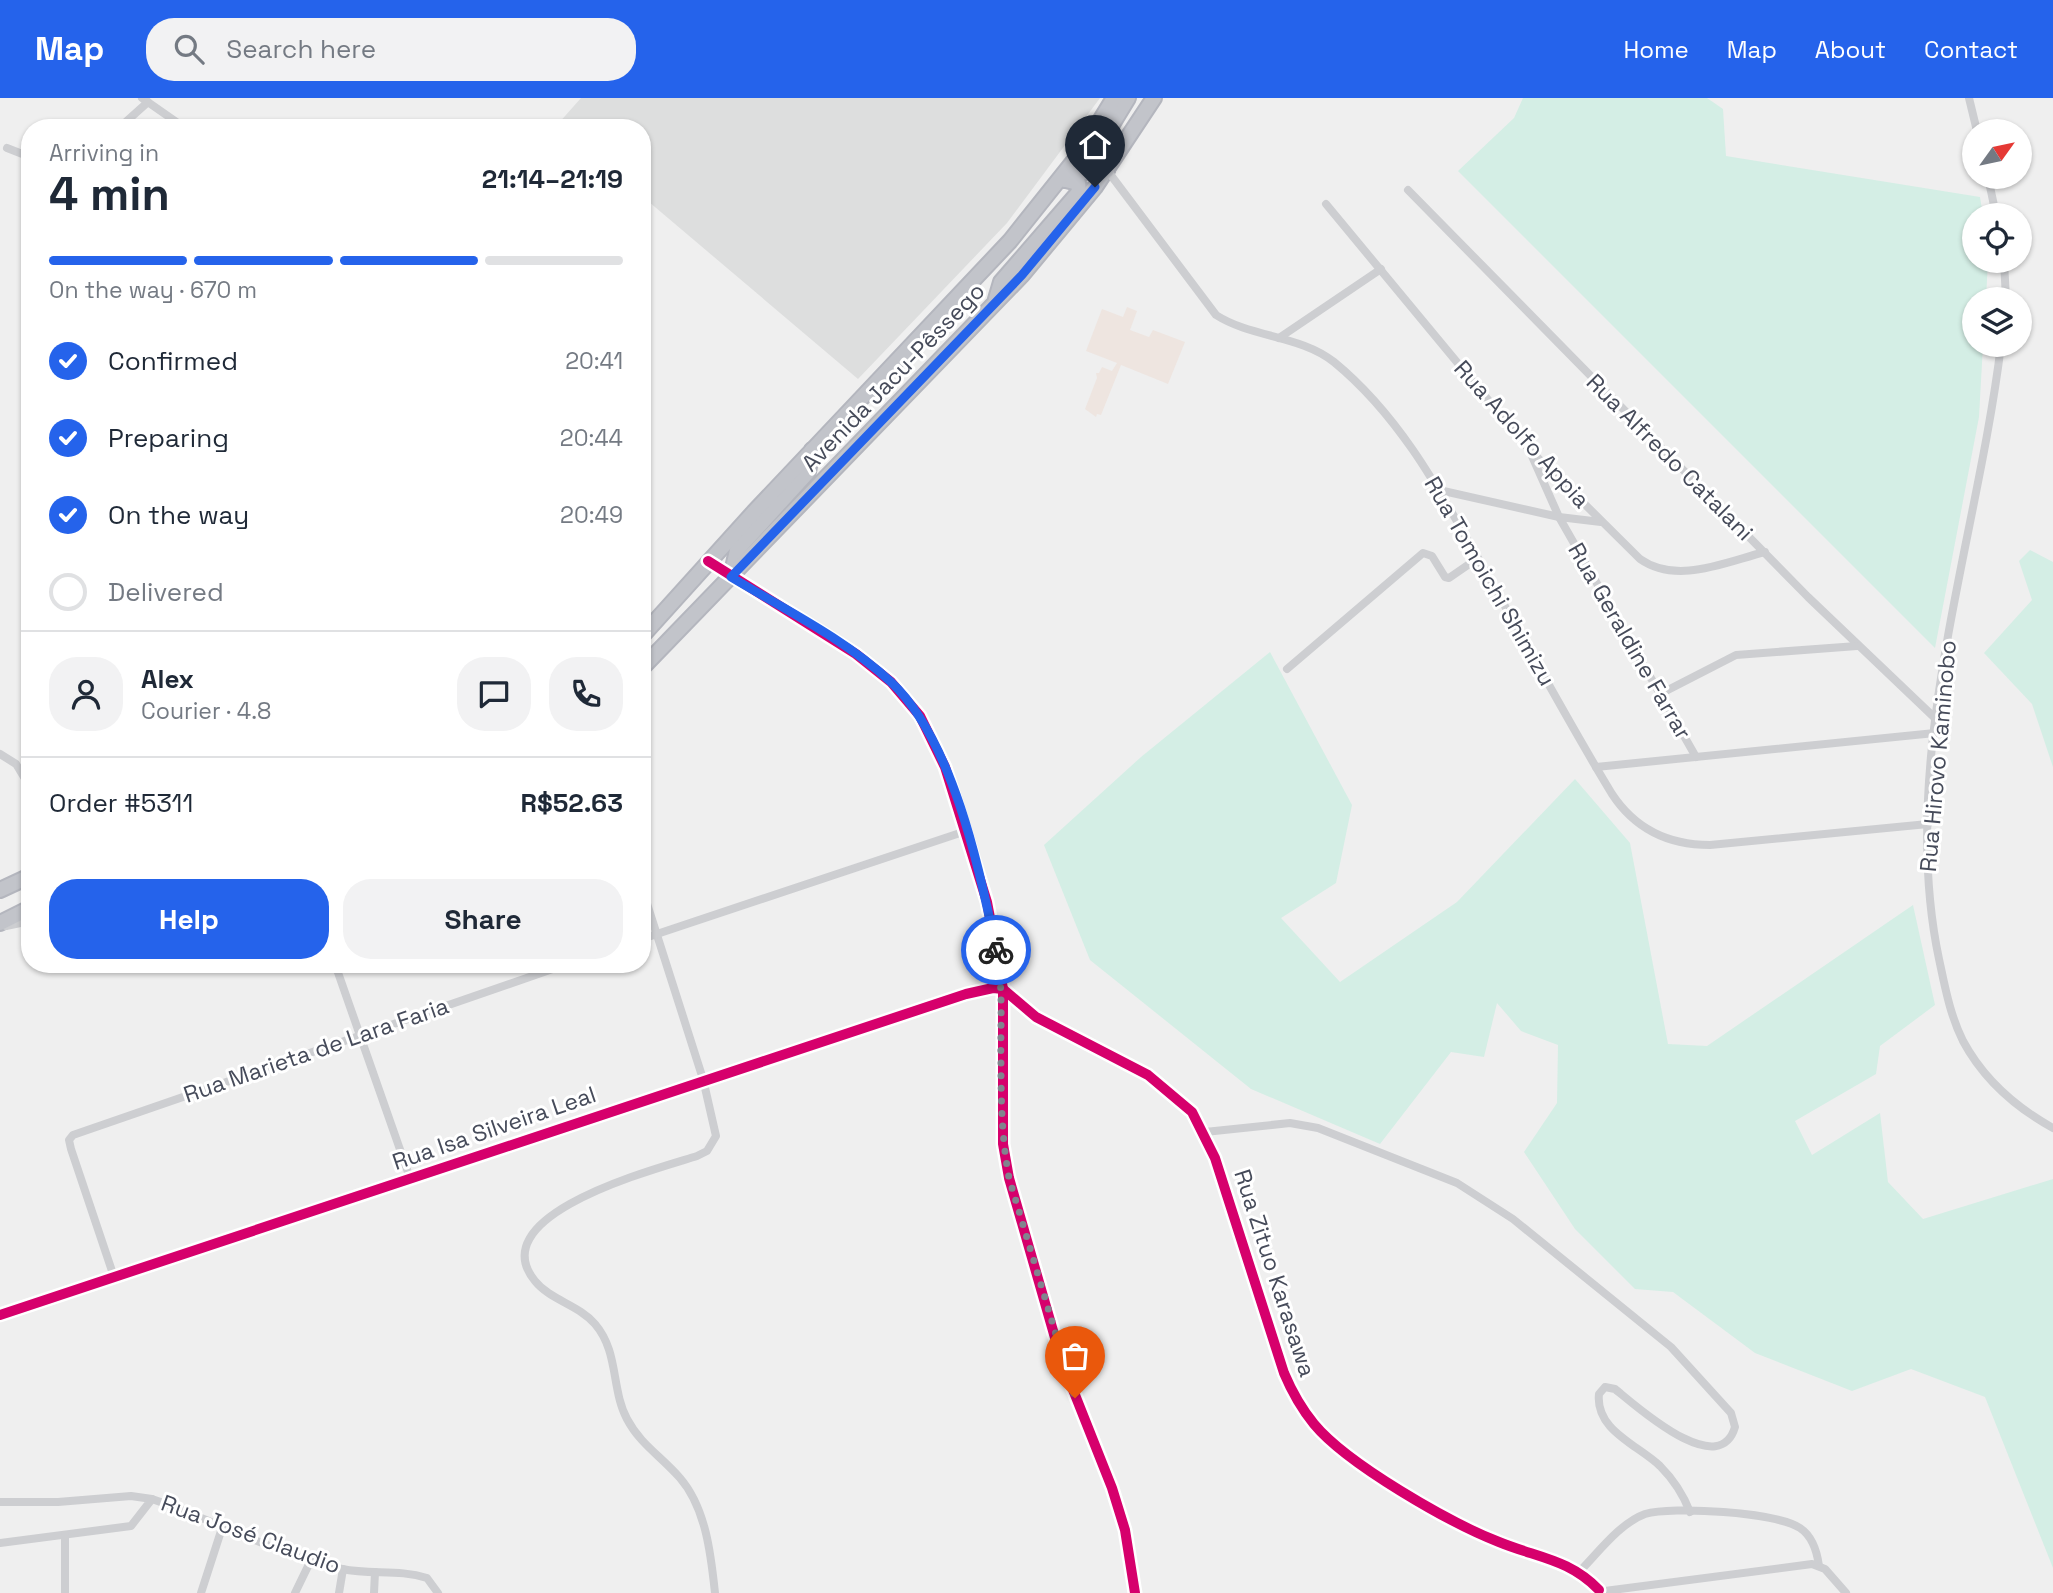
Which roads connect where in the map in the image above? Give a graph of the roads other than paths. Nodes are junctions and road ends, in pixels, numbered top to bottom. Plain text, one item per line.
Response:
1 (1114, 98) edge
2 (1128, 98) edge
3 (1135, 98) edge
4 (1154, 98) edge
5 (1969, 98) edge
6 (145, 100) edge
7 (127, 119) edge
8 (171, 119) edge
9 (1974, 119) edge
10 (1125, 145) junction
11 (7, 149) dead end
12 (21, 154) edge
13 (1107, 170) junction
14 (1061, 182) junction
15 (1408, 190) dead end
16 (1326, 204) dead end
17 (1381, 270) junction
18 (995, 304) junction
19 (1279, 338) junction
20 (1999, 357) edge
21 (1528, 448) junction
22 (812, 450) junction
23 (1439, 490) junction
24 (1559, 517) junction
25 (1601, 522) junction
26 (1765, 552) junction
27 (1478, 558) junction
28 (708, 561) junction
29 (731, 577) junction
30 (690, 582) junction
31 (651, 626) edge
32 (1857, 646) junction
33 (651, 652) edge
34 (651, 659) edge
35 (1287, 669) dead end
36 (1660, 694) junction
37 (1937, 720) junction
38 (1935, 733) junction
39 (0, 754) edge
40 (1696, 757) junction
41 (1596, 767) junction
42 (21, 773) edge
43 (1928, 824) junction
44 (966, 831) junction
45 (21, 880) edge
46 (0, 890) edge
47 (21, 913) edge
48 (651, 918) edge
49 (21, 922) edge
50 (0, 926) edge
51 (656, 934) junction
52 (651, 936) edge
53 (338, 973) edge
54 (541, 973) edge
55 (1003, 989) junction
56 (360, 1035) junction
57 (703, 1079) junction
58 (2053, 1128) edge
59 (1205, 1132) junction
60 (410, 1178) junction
61 (114, 1277) junction
62 (0, 1315) edge
63 (152, 1499) junction
64 (0, 1502) edge
65 (1690, 1512) junction
66 (222, 1528) junction
67 (65, 1535) junction
68 (0, 1543) edge
69 (311, 1560) junction
70 (1819, 1566) junction
71 (343, 1569) junction
72 (1580, 1571) junction
73 (375, 1572) junction
74 (1597, 1592) edge
75 (65, 1593) edge
76 (201, 1593) edge
77 (295, 1593) edge
78 (339, 1593) edge
79 (374, 1593) edge
80 (438, 1593) edge
81 (715, 1593) edge
82 (1135, 1593) edge
83 (1846, 1593) edge

1 - 14 highway, Avenida Jacu-Pêssego
2 - 13 highway
3 - 10 highway
4 - 10 highway, Avenida Jacu-Pêssego
5 - 9 street
6 - 7 street
6 - 8 street
10 - 13 highway, Avenida Jacu-Pêssego
11 - 12 street
13 - 14 highway
13 - 18 highway, Avenida Jacu-Pêssego
13 - 19 street, Rua Tomoichi Shimizu
14 - 18 highway
14 - 22 highway, Avenida Jacu-Pêssego
15 - 26 street, Rua Alfredo Catalani
16 - 17 street, Rua Adolfo Appia
17 - 19 street
17 - 21 street, Rua Adolfo Appia
18 - 29 highway, Avenida Jacu-Pêssego
19 - 23 street, Rua Tomoichi Shimizu
20 - 37 street, Rua Hirovo Kaminobo
21 - 24 street, Rua Geraldine Farrar
21 - 25 street, Rua Adolfo Appia
22 - 28 highway, Avenida Jacu-Pêssego
22 - 29 highway
23 - 24 street
23 - 27 street, Rua Tomoichi Shimizu
24 - 25 street
24 - 36 street, Rua Geraldine Farrar
25 - 26 street, Rua Adolfo Appia
26 - 32 street, Rua Alfredo Catalani
27 - 35 street
27 - 41 street, Rua Tomoichi Shimizu
28 - 29 street
28 - 30 highway, Avenida Jacu-Pêssego
29 - 34 highway, Avenida Jacu-Pêssego
29 - 44 street
30 - 31 highway, Avenida Jacu-Pêssego
30 - 33 highway
32 - 36 street
32 - 37 street, Rua Alfredo Catalani
36 - 40 street, Rua Geraldine Farrar
37 - 38 street, Rua Hirovo Kaminobo
38 - 40 street
38 - 43 street, Rua Hirovo Kaminobo
39 - 42 street
40 - 41 street
41 - 43 street, Rua Tomoichi Shimizu
43 - 58 street, Rua Hirovo Kaminobo
44 - 51 street
44 - 55 street
45 - 46 highway
47 - 50 highway
48 - 51 street
49 - 50 street
51 - 52 street
51 - 57 street
53 - 56 street
54 - 56 street, Rua Marieta de Lara Faria
55 - 57 street, Rua Isa Silveira Leal
55 - 59 street, Rua Zituo Karasawa
55 - 82 street
56 - 60 street
56 - 61 street, Rua Marieta de Lara Faria
57 - 60 street, Rua Isa Silveira Leal
57 - 81 street
59 - 65 street
59 - 72 street, Rua Zituo Karasawa
60 - 61 street, Rua Isa Silveira Leal
61 - 62 street, Rua Isa Silveira Leal
63 - 64 street, Rua José Claudio
63 - 66 street, Rua José Claudio
63 - 67 street, Rua José Claudio
65 - 70 street
65 - 72 street
66 - 69 street, Rua José Claudio
66 - 76 street
67 - 68 street, Rua José Claudio
67 - 75 street
69 - 71 street, Rua José Claudio
69 - 77 street
70 - 74 street
70 - 83 street
71 - 73 street, Rua José Claudio
71 - 78 street
72 - 74 street, Rua Zituo Karasawa
73 - 79 street
73 - 80 street, Rua José Claudio

